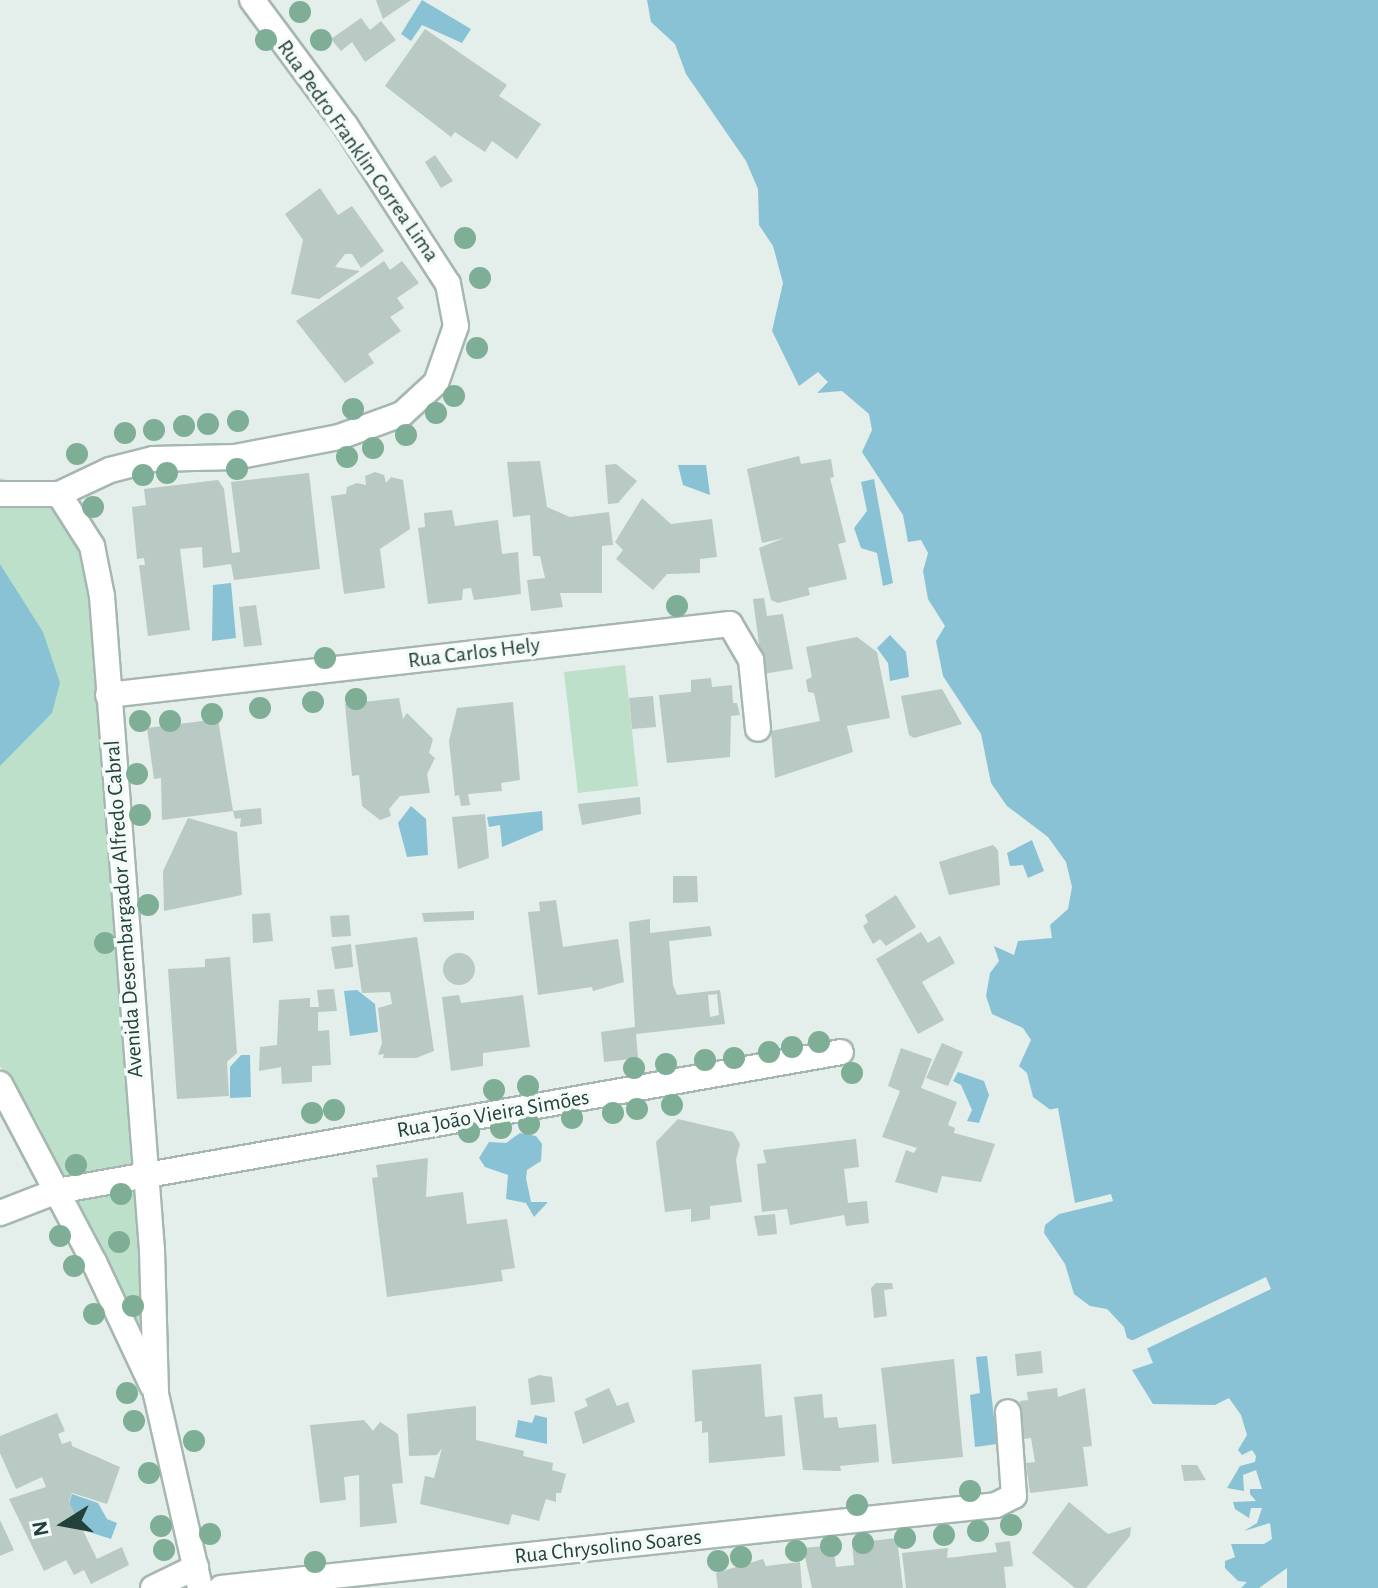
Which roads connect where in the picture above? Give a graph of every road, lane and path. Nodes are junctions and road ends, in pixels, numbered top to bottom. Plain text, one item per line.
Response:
1 (252, 0) edge
2 (0, 494) edge
3 (59, 494) junction
4 (108, 695) junction
5 (758, 729) dead end
6 (841, 1052) dead end
7 (0, 1084) edge
8 (145, 1175) junction
9 (57, 1191) junction
10 (0, 1213) edge
11 (156, 1394) junction
12 (1008, 1412) dead end
13 (198, 1578) edge
14 (153, 1588) edge
15 (221, 1588) edge

1 - 3 street, Rua Pedro Franklin Correa Lima
2 - 3 street
3 - 4 street, Avenida Desembargador Alfredo Cabral
4 - 5 street, Rua Carlos Hely
4 - 8 street, Avenida Desembargador Alfredo Cabral
6 - 8 street, Rua João Vieira Simões
7 - 9 street, Avenida Desembargador Alfredo Cabral
8 - 9 street, Rua João Vieira Simões
8 - 11 street, Avenida Desembargador Alfredo Cabral
9 - 10 street, Rua João Vieira Simões
9 - 11 street, Avenida Desembargador Alfredo Cabral
11 - 13 street, Avenida Desembargador Alfredo Cabral
12 - 15 street, Rua Chrysolino Soares
13 - 14 street

